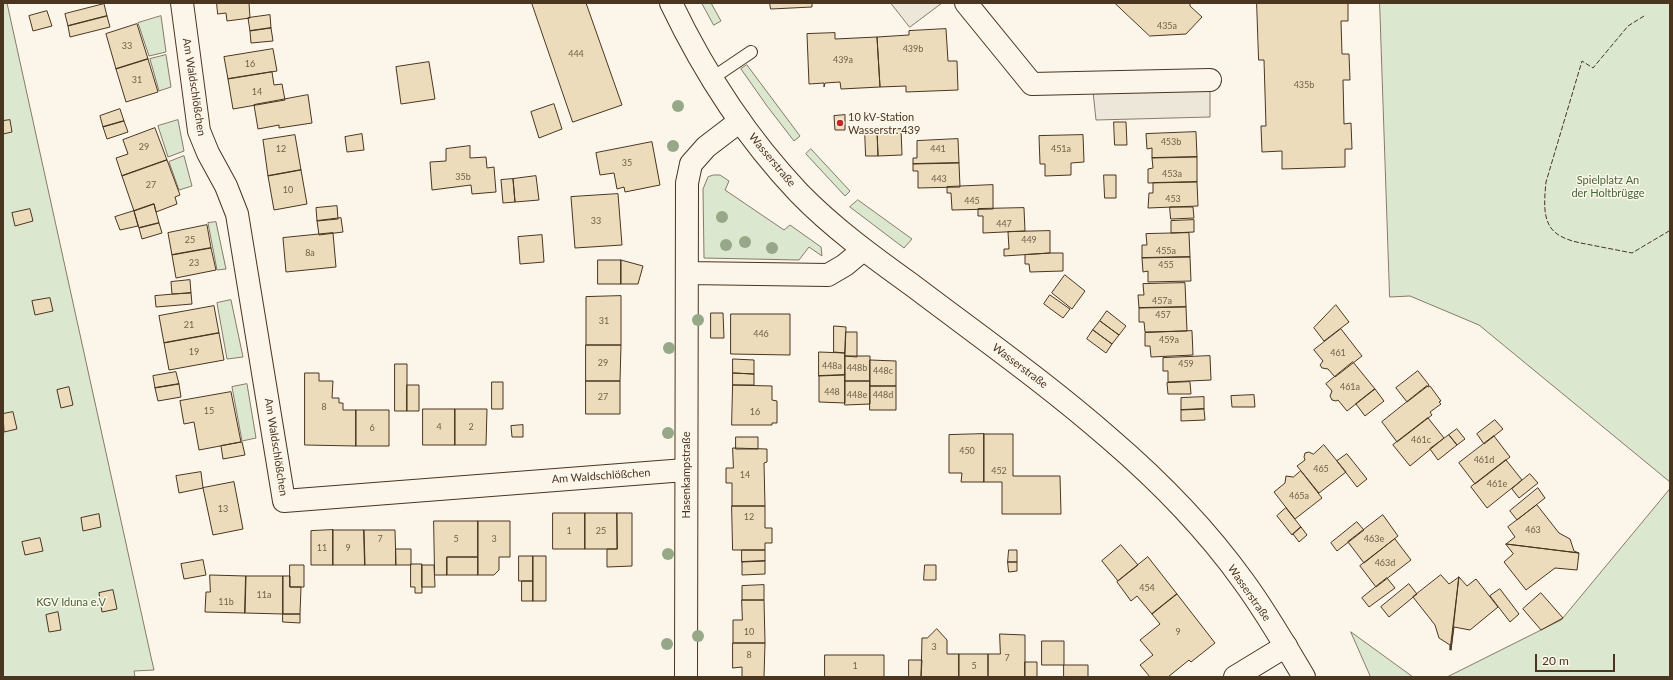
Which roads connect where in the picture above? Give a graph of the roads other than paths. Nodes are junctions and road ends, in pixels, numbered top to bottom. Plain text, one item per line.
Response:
1 (182, 3) edge
2 (671, 3) edge
3 (966, 3) edge
4 (751, 52) dead end
5 (712, 79) junction
6 (1210, 80) dead end
7 (740, 120) junction
8 (864, 250) junction
9 (688, 273) junction
10 (685, 470) junction
11 (1286, 646) junction
12 (686, 677) edge
13 (1235, 677) edge
14 (1304, 677) edge

1 - 10 street, Am Waldschlößchen
2 - 5 street, Wasserstraße
3 - 6 street
4 - 5 lane
5 - 7 street, Wasserstraße
7 - 8 street, Wasserstraße
7 - 9 street, Hasenkampstraße
8 - 9 street
8 - 11 street, Wasserstraße
9 - 10 street, Hasenkampstraße
10 - 12 street, Hasenkampstraße
11 - 13 street
11 - 14 street, Wasserstraße

